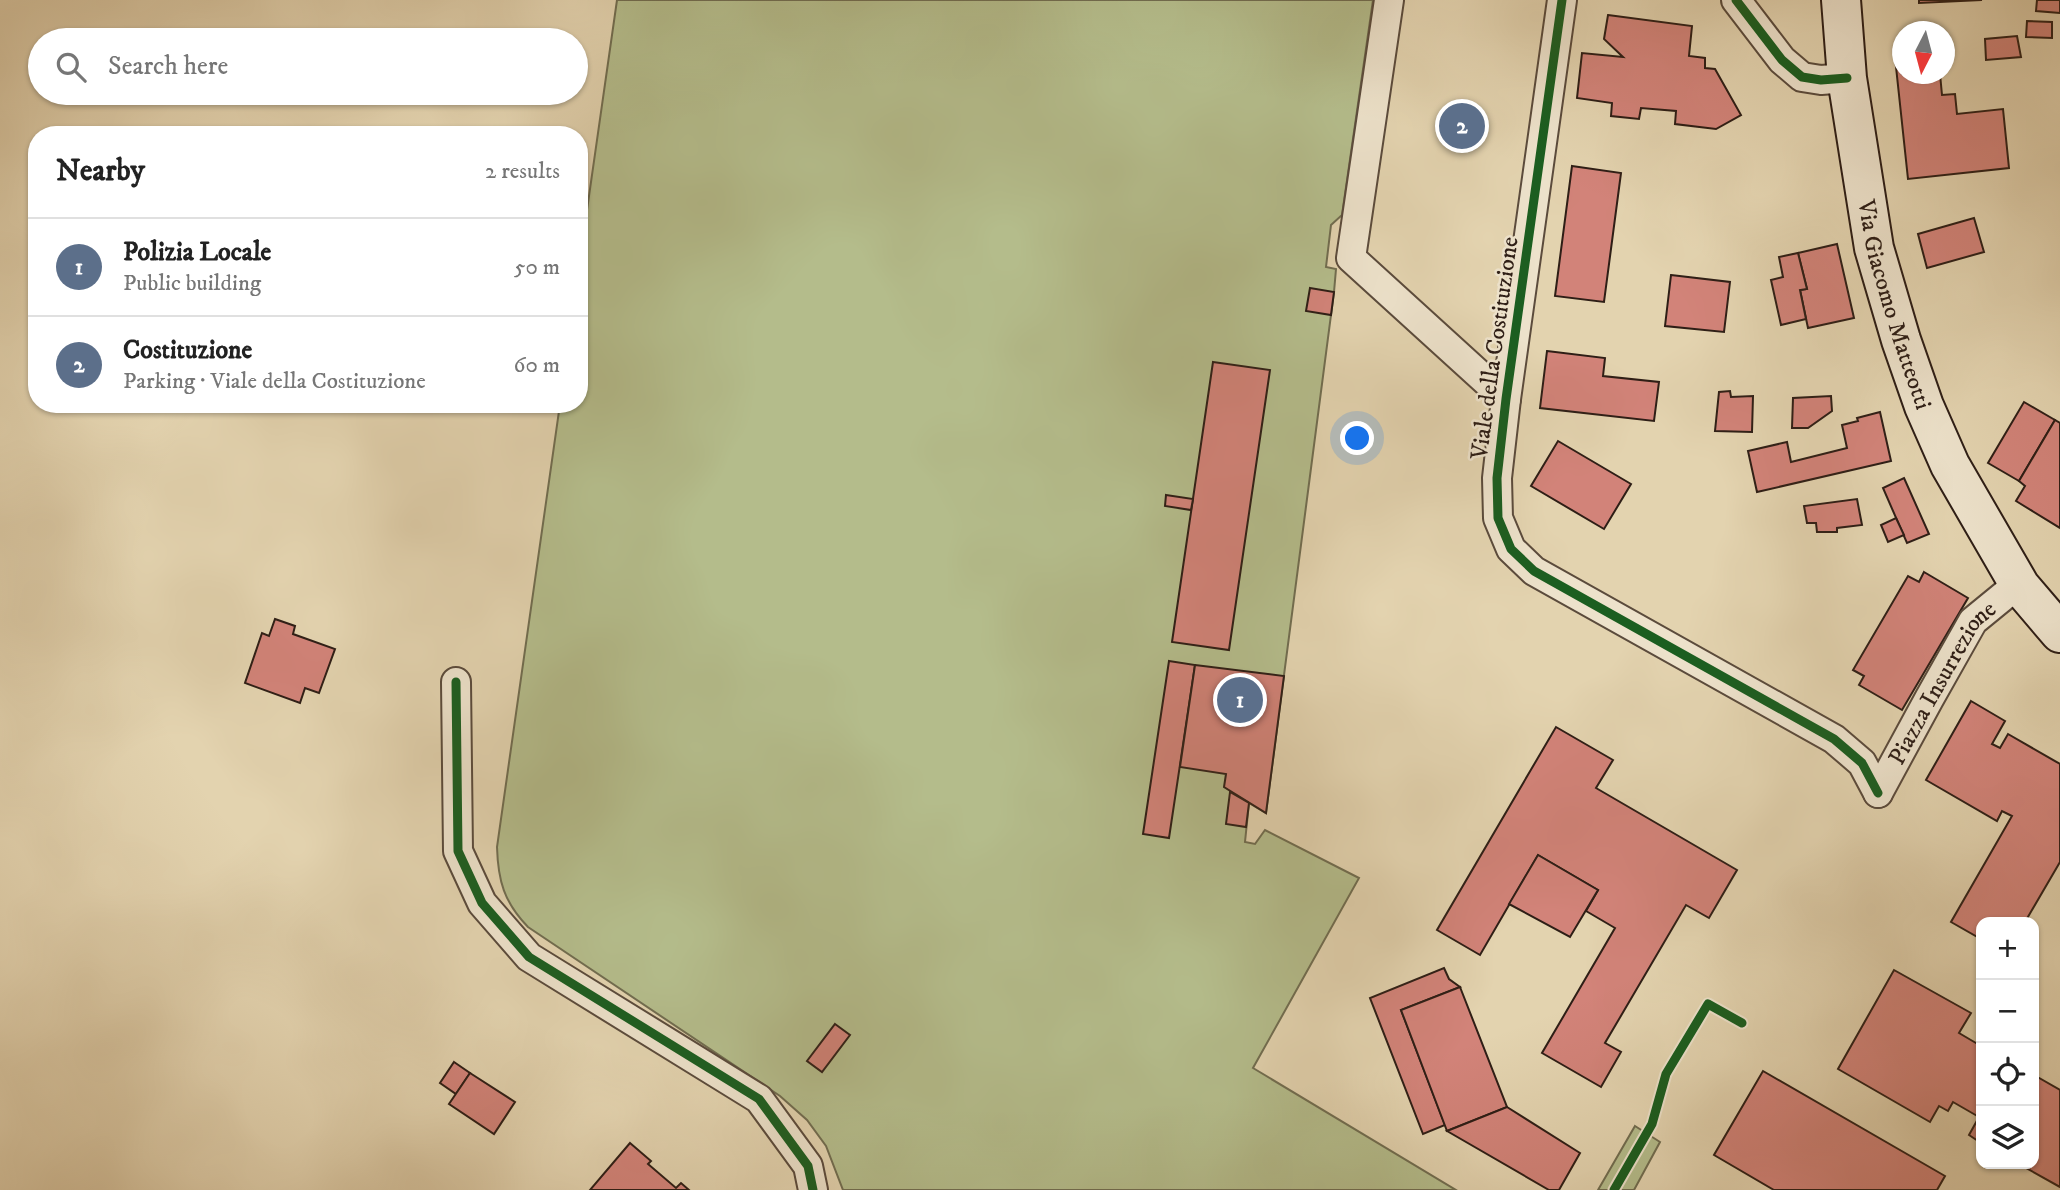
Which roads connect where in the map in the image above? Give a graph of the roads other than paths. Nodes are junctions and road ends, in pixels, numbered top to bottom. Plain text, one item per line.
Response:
1 (1389, 0) edge
2 (1562, 0) edge
3 (1736, 0) edge
4 (1841, 0) edge
5 (1847, 78) junction
6 (1506, 399) junction
7 (2020, 586) junction
8 (2060, 633) edge
9 (456, 682) dead end
10 (1878, 793) joint
11 (814, 1190) edge

1 - 6 street, Viale della Costituzione
2 - 6 street, Viale della Costituzione
3 - 5 street
4 - 5 main road, Via Giacomo Matteotti
5 - 7 main road, Via Giacomo Matteotti
6 - 10 street, Viale della Costituzione
7 - 8 main road, Via Giacomo Matteotti
7 - 10 street, Piazza Insurrezione
9 - 11 street

